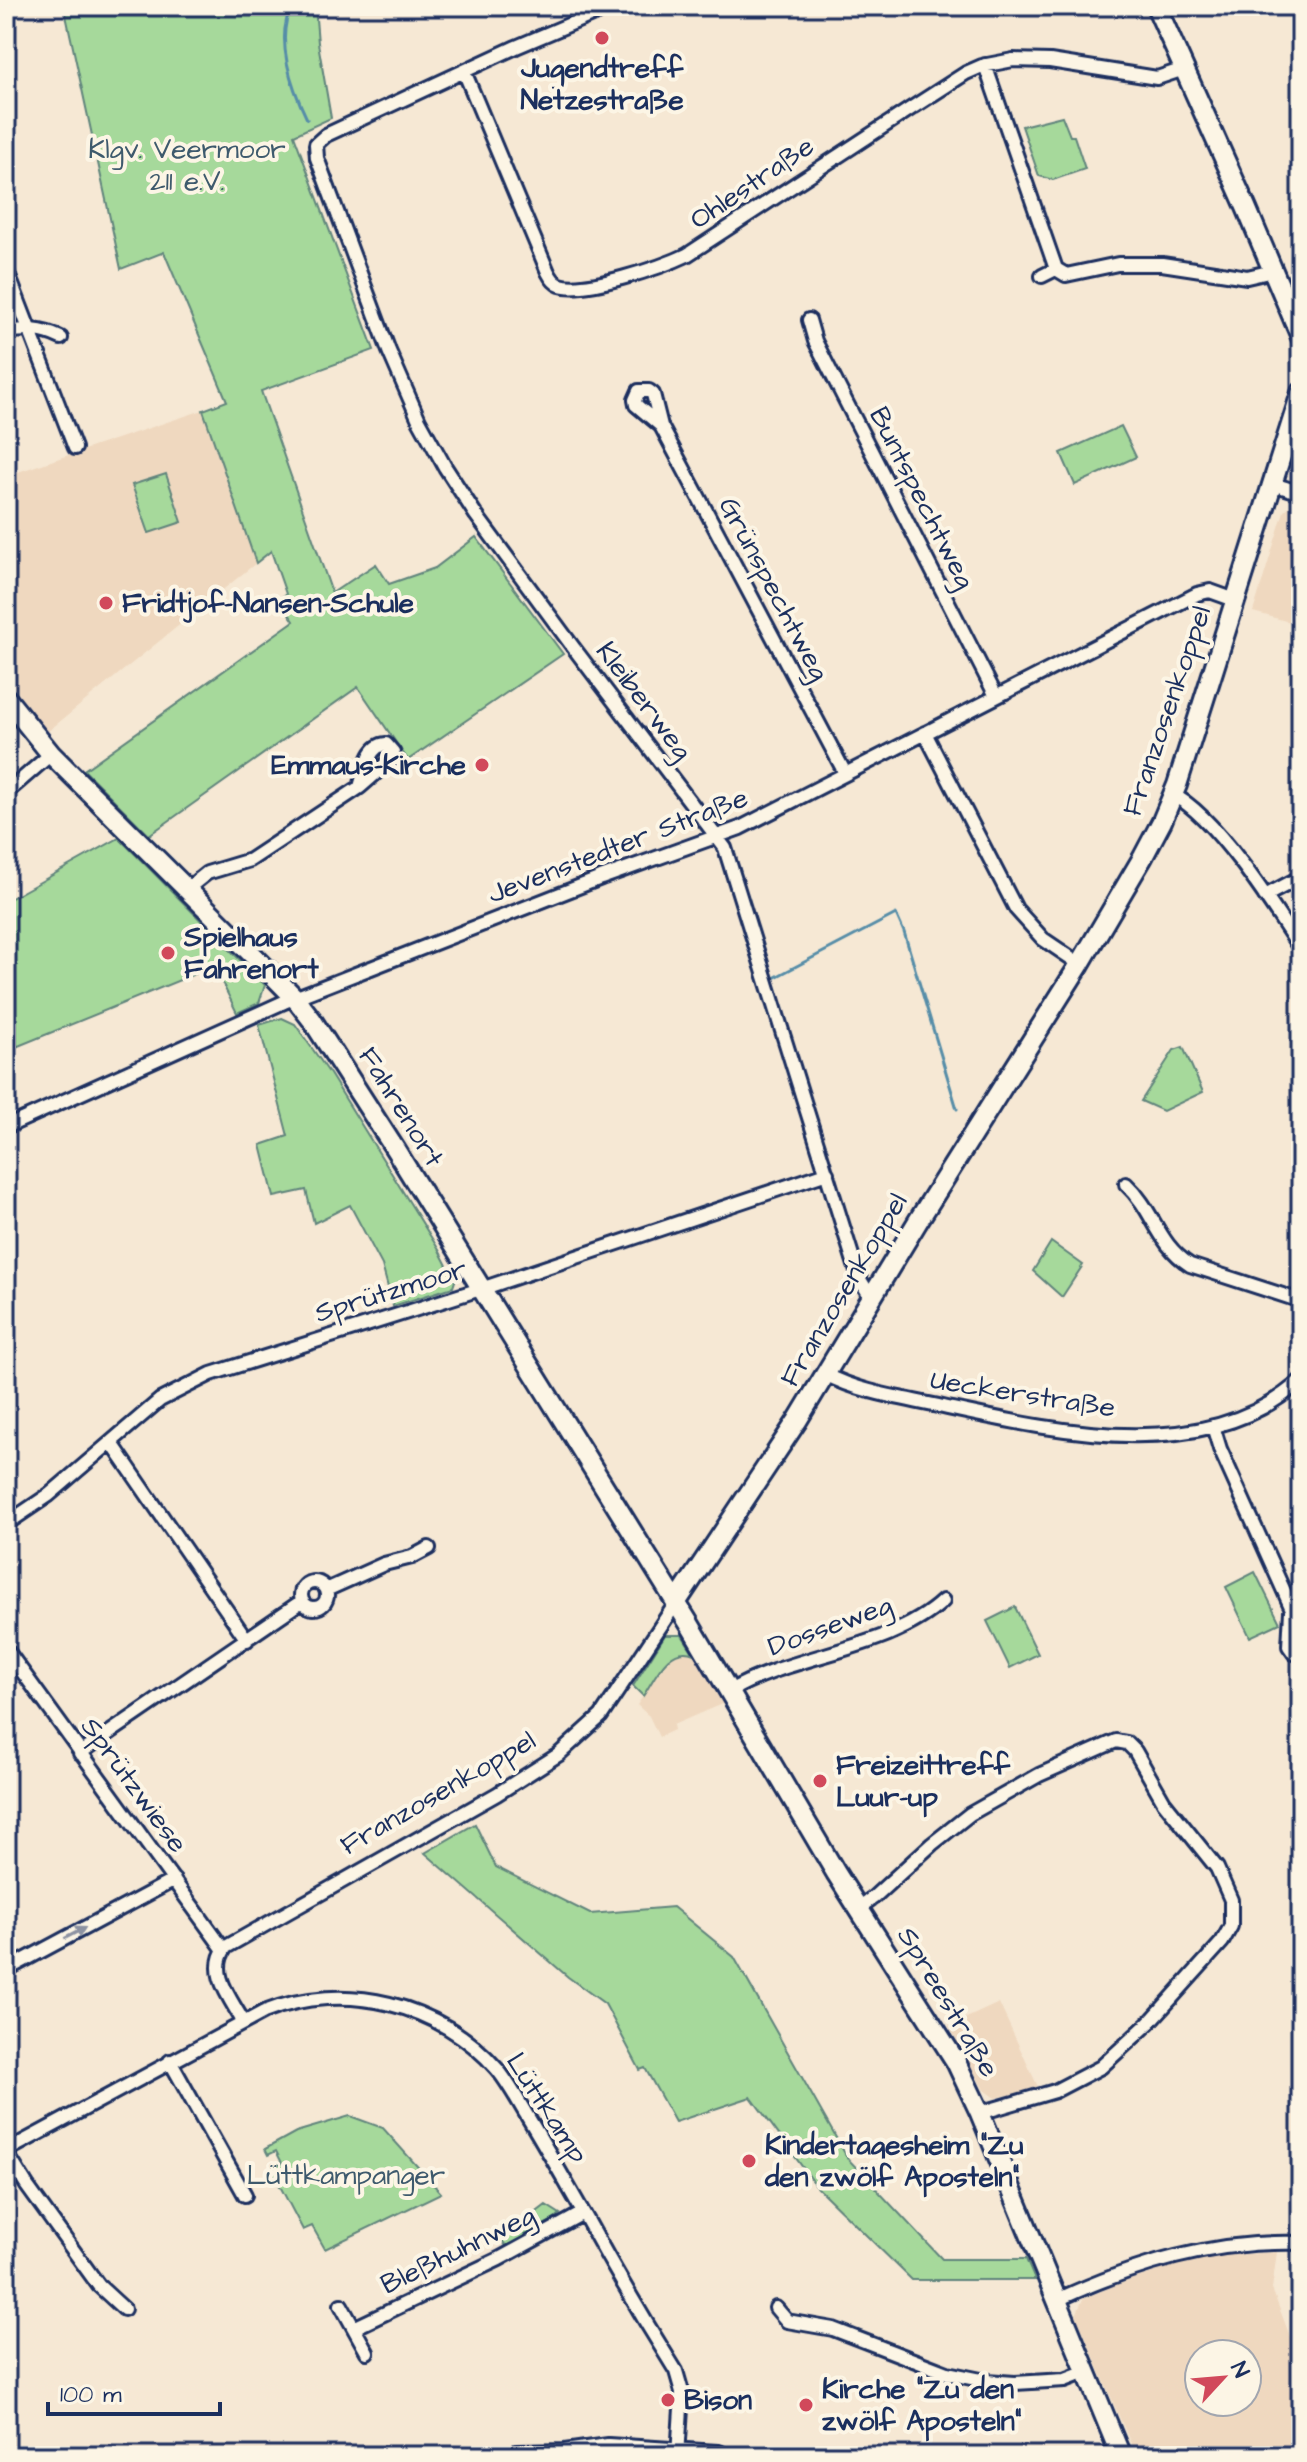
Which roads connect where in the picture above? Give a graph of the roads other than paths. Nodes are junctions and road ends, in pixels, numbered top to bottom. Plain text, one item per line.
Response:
1 (613, 6) edge
2 (1156, 6) edge
3 (985, 65) junction
4 (1184, 69) junction
5 (464, 71) junction
6 (6, 269) edge
7 (1056, 269) junction
8 (1273, 271) junction
9 (1042, 276) dead end
10 (1295, 311) edge
11 (809, 320) dead end
12 (31, 328) junction
13 (6, 332) edge
14 (1301, 337) edge
15 (61, 338) dead end
16 (1301, 393) edge
17 (661, 426) dead end
18 (75, 448) dead end
19 (1273, 484) junction
20 (1301, 493) edge
21 (1235, 600) junction
22 (996, 696) junction
23 (6, 698) edge
24 (925, 733) junction
25 (51, 754) junction
26 (845, 773) junction
27 (360, 787) dead end
28 (6, 793) edge
29 (1173, 795) junction
30 (716, 837) junction
31 (1301, 877) edge
32 (187, 889) junction
33 (1265, 896) junction
34 (1301, 950) edge
35 (1080, 964) junction
36 (295, 998) junction
37 (6, 1127) edge
38 (827, 1173) junction
39 (1126, 1184) dead end
40 (480, 1288) junction
41 (872, 1299) junction
42 (1301, 1301) edge
43 (825, 1374) junction
44 (1301, 1380) edge
45 (1213, 1426) junction
46 (111, 1442) junction
47 (6, 1524) edge
48 (429, 1548) dead end
49 (943, 1601) dead end
50 (676, 1603) junction
51 (1290, 1604) junction
52 (1301, 1629) edge
53 (247, 1640) junction
54 (6, 1649) edge
55 (1301, 1653) edge
56 (730, 1691) junction
57 (80, 1753) junction
58 (174, 1880) junction
59 (857, 1909) junction
60 (224, 1950) junction
61 (6, 1970) edge
62 (244, 2023) junction
63 (170, 2061) junction
64 (980, 2113) junction
65 (6, 2151) edge
66 (245, 2195) dead end
67 (583, 2213) junction
68 (1301, 2243) edge
69 (1057, 2300) junction
70 (341, 2305) dead end
71 (776, 2308) dead end
72 (124, 2309) dead end
73 (354, 2328) junction
74 (367, 2352) dead end
75 (1086, 2372) junction
76 (678, 2454) edge
77 (568, 2455) edge
78 (517, 2456) edge
79 (718, 2456) edge
80 (1121, 2456) edge

1 - 5 street
2 - 4 street
3 - 4 street, Ohlestraße
3 - 5 street, Ohlestraße
3 - 7 street
4 - 8 street
5 - 30 street, Kleiberweg
6 - 12 street
7 - 8 street
7 - 9 street
8 - 10 street
10 - 14 street
11 - 22 street, Buntspechtweg
12 - 13 street
12 - 15 street
12 - 18 street
16 - 19 street, Franzosenkoppel
17 - 26 street, Grünspechtweg
19 - 20 street
19 - 21 street, Franzosenkoppel
21 - 22 street, Jevenstedter Straße
21 - 29 street, Franzosenkoppel
22 - 24 street, Jevenstedter Straße
23 - 25 street, Fahrenort
24 - 26 street, Jevenstedter Straße
24 - 35 street
25 - 28 street
25 - 32 street, Fahrenort
26 - 30 street, Jevenstedter Straße
27 - 32 street
29 - 33 street
29 - 35 street, Franzosenkoppel
30 - 36 street, Jevenstedter Straße
30 - 38 street, Kleiberweg
31 - 33 street
32 - 36 street, Fahrenort
33 - 34 street
35 - 41 street, Franzosenkoppel
36 - 37 street, Jevenstedter Straße
36 - 40 street, Fahrenort
38 - 40 street, Sprützmoor
38 - 41 street, Kleiberweg
39 - 42 street
40 - 46 street, Sprützmoor
40 - 50 street, Fahrenort
41 - 43 street, Franzosenkoppel
43 - 45 street, Ueckerstraße
43 - 50 street, Franzosenkoppel
44 - 45 street, Ueckerstraße
45 - 51 street
46 - 47 street, Sprützmoor
46 - 53 street
48 - 53 street
49 - 56 street, Dosseweg
50 - 56 street, Spreestraße
50 - 60 street, Franzosenkoppel
51 - 52 street
51 - 55 street
53 - 57 street
54 - 57 street, Sprützwiese
56 - 59 street, Spreestraße
57 - 58 street, Sprützwiese
58 - 60 street, Sprützwiese
61 -> 58 street
59 - 64 street, Spreestraße
59 - 64 street
60 - 62 street
62 - 63 street, Lüttkamp
62 - 67 street, Lüttkamp
63 - 65 street, Lüttkamp
63 - 66 street
64 - 69 street, Spreestraße
65 - 72 street
67 - 73 street, Bleßhuhnweg
67 - 76 street, Lüttkamp
68 - 69 street
69 - 75 street, Spreestraße
70 - 73 street
71 - 75 street
73 - 74 street
75 - 80 street, Spreestraße
76 - 77 main road
76 - 79 main road
77 - 78 main road

